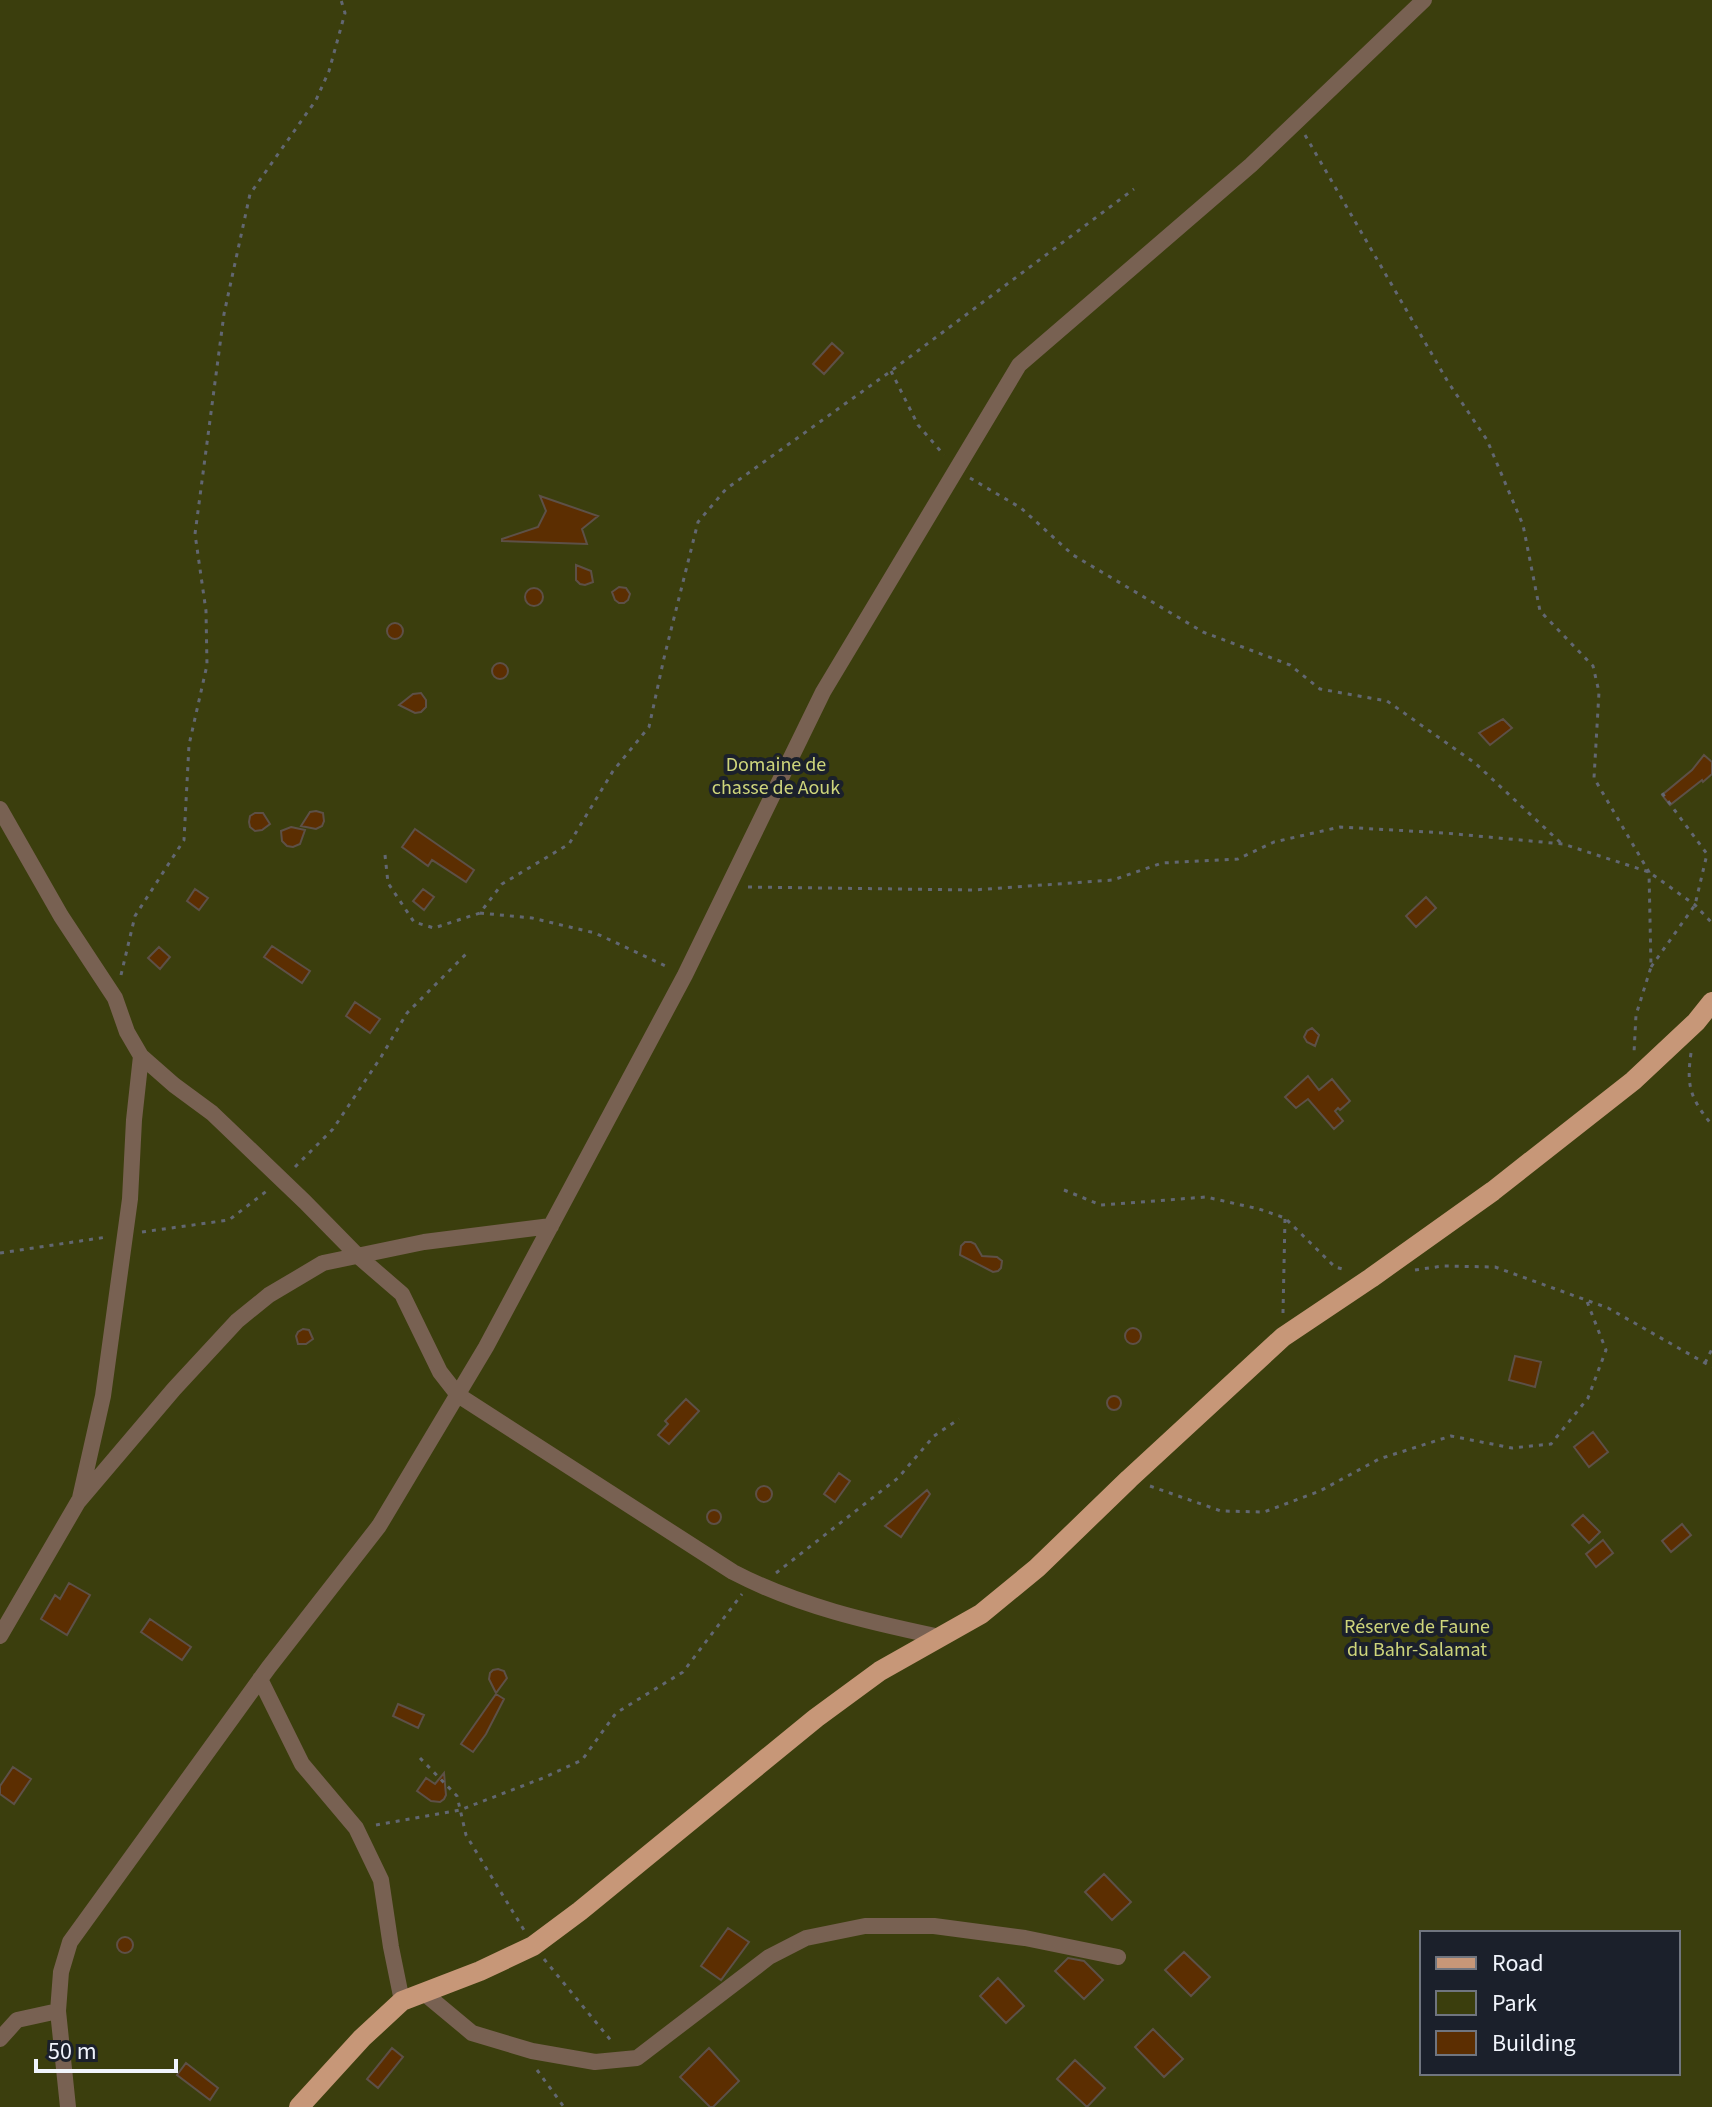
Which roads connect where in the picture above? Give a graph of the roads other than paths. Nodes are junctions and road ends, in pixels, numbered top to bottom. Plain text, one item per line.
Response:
1 (1424, 0) edge
2 (0, 809) edge
3 (1712, 1002) edge
4 (141, 1056) junction
5 (551, 1226) junction
6 (358, 1256) junction
7 (458, 1395) junction
8 (78, 1502) junction
9 (0, 1636) edge
10 (940, 1637) junction
11 (260, 1679) junction
12 (1118, 1957) dead end
13 (424, 1993) junction
14 (402, 2001) junction
15 (58, 2011) junction
16 (0, 2039) edge
17 (68, 2107) edge
18 (299, 2107) edge

1 - 5 street
2 - 4 street
3 - 10 main road
4 - 6 street
4 - 8 street
5 - 6 street
5 - 7 street
6 - 7 street
6 - 8 street
7 - 10 street
7 - 11 street
8 - 9 street
10 - 13 main road
11 - 14 street
11 - 15 street
12 - 13 street
13 - 14 main road
14 - 18 main road
15 - 16 street
15 - 17 street

